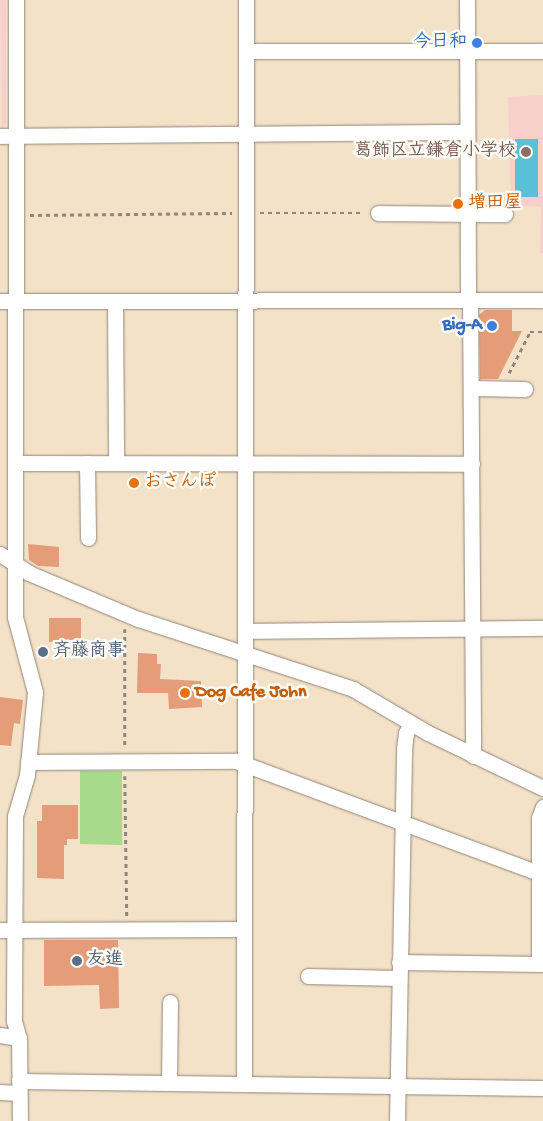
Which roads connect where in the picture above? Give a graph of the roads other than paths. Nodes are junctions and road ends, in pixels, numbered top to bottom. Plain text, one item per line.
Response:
1 (16, 0) edge
2 (246, 0) edge
3 (467, 0) edge
4 (467, 51) junction
5 (543, 51) edge
6 (246, 52) junction
7 (467, 132) junction
8 (0, 136) edge
9 (16, 136) junction
10 (247, 136) junction
11 (378, 213) road end
12 (468, 213) junction
13 (505, 214) dead end
14 (246, 300) junction
15 (469, 300) junction
16 (543, 300) edge
17 (0, 301) edge
18 (16, 301) junction
19 (115, 301) junction
20 (471, 388) junction
21 (525, 388) dead end
22 (16, 463) junction
23 (87, 463) junction
24 (116, 463) junction
25 (245, 464) junction
26 (472, 464) junction
27 (88, 538) dead end
28 (0, 554) edge
29 (15, 564) junction
30 (472, 628) junction
31 (543, 628) edge
32 (245, 631) junction
33 (244, 654) junction
34 (411, 724) junction
35 (473, 756) junction
36 (28, 762) junction
37 (243, 763) junction
38 (543, 788) edge
39 (543, 808) edge
40 (402, 821) junction
41 (539, 872) junction
42 (244, 929) junction
43 (7, 930) edge
44 (399, 962) junction
45 (541, 964) edge
46 (308, 976) dead end
47 (398, 978) junction
48 (170, 1002) dead end
49 (0, 1035) edge
50 (19, 1038) junction
51 (169, 1083) junction
52 (244, 1084) junction
53 (398, 1086) junction
54 (19, 1087) junction
55 (543, 1088) edge
56 (0, 1092) edge
57 (20, 1121) edge
58 (397, 1121) edge

1 - 9 street
2 - 6 street
3 - 4 street
4 - 5 street
4 - 6 street
4 - 7 street
6 - 10 street
7 - 10 street
7 - 12 street
8 - 9 street
9 - 10 street
9 - 18 street
10 - 14 street
11 - 12 street
12 - 13 street
12 - 15 street
14 - 15 street
14 - 19 street
14 - 25 street
15 - 16 street
15 - 20 street
17 - 18 street
18 - 19 street
18 - 22 street
19 - 24 street
20 - 21 street
20 - 26 street
22 - 23 street
22 - 29 street
23 - 24 street
23 - 27 street
24 - 25 street
25 - 26 street
25 - 32 street
26 - 30 street
28 - 29 street
29 - 33 street
29 - 36 street
30 - 31 street
30 - 32 street
30 - 35 street
32 - 33 street
33 - 34 street
33 - 37 street
34 - 35 street
34 - 40 street
35 - 38 street
36 - 37 street
36 - 43 street
37 - 40 street
37 - 42 street
39 - 41 street
40 - 41 street
40 - 44 street
41 - 45 street
42 - 43 street
42 - 52 street
43 - 50 street
44 - 45 street
44 - 47 street
46 - 47 street
47 - 53 street
48 - 51 street
49 - 50 street
50 - 54 street
51 - 52 street
51 - 54 street
52 - 53 street
53 - 55 street
53 - 58 street
54 - 56 street
54 - 57 street

